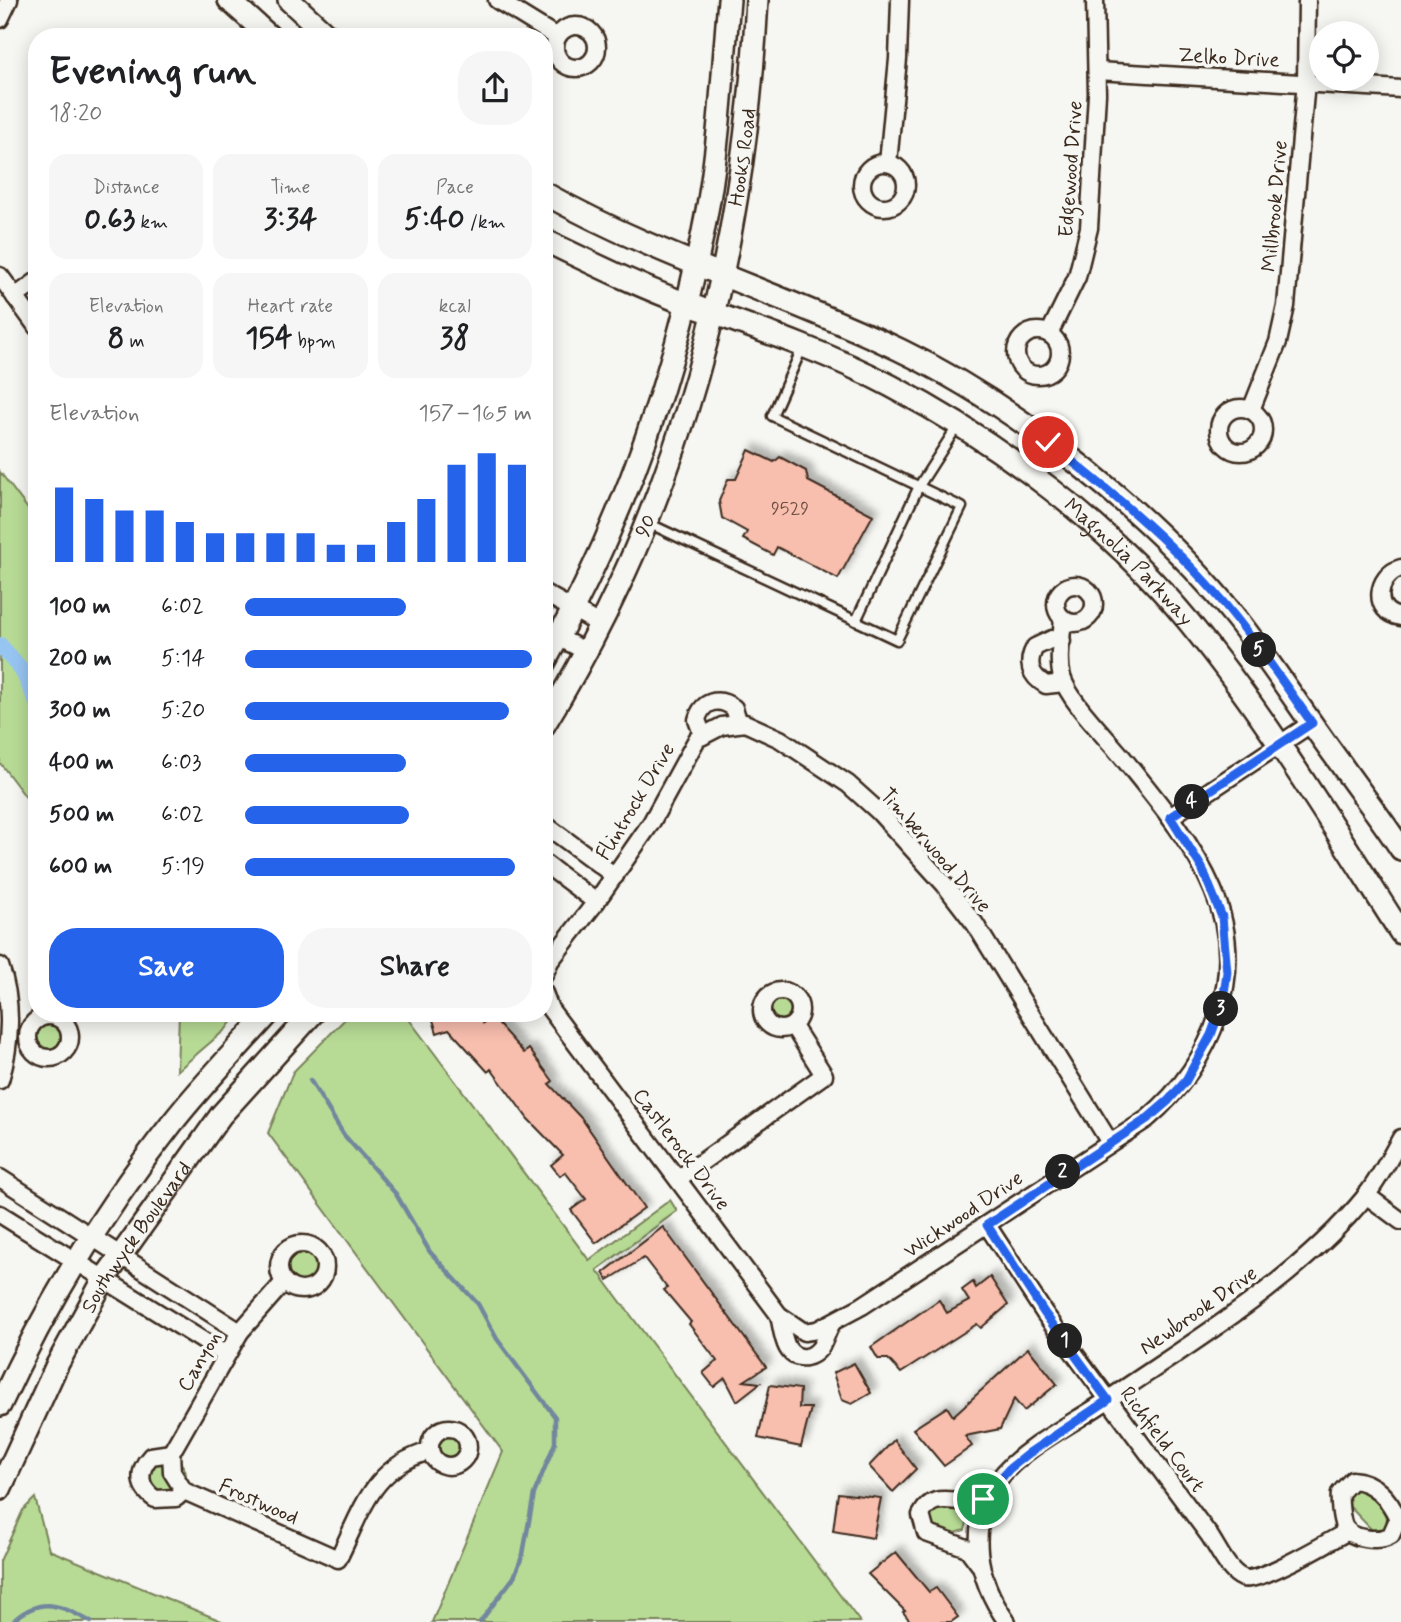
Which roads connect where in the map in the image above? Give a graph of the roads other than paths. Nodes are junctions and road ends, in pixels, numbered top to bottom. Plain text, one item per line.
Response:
1 (9, 0) edge
2 (229, 0) edge
3 (289, 0) edge
4 (497, 0) edge
5 (729, 0) edge
6 (757, 0) edge
7 (900, 0) edge
8 (1095, 0) edge
9 (1307, 0) edge
10 (0, 19) edge
11 (260, 28) edge
12 (319, 28) edge
13 (542, 28) edge
14 (553, 35) edge
15 (557, 37) dead end
16 (1097, 71) junction
17 (1306, 82) junction
18 (1401, 89) edge
19 (888, 163) dead end
20 (553, 198) edge
21 (553, 244) edge
22 (694, 266) junction
23 (0, 276) edge
24 (724, 277) junction
25 (28, 288) edge
26 (15, 297) junction
27 (687, 304) junction
28 (715, 313) junction
29 (28, 315) edge
30 (1049, 334) dead end
31 (803, 346) junction
32 (1251, 410) dead end
33 (958, 425) junction
34 (919, 486) junction
35 (647, 523) junction
36 (1401, 568) edge
37 (553, 598) edge
38 (573, 609) junction
39 (1401, 617) edge
40 (1063, 618) dead end
41 (856, 621) junction
42 (601, 625) junction
43 (553, 633) edge
44 (553, 635) edge
45 (1062, 641) junction
46 (587, 652) junction
47 (1065, 683) junction
48 (553, 710) edge
49 (739, 723) junction
50 (1312, 723) junction
51 (703, 736) junction
52 (1278, 744) junction
53 (1170, 817) junction
54 (553, 831) edge
55 (1401, 849) edge
56 (553, 870) edge
57 (615, 876) junction
58 (596, 902) junction
59 (1401, 933) edge
60 (553, 957) edge
61 (0, 966) edge
62 (553, 1012) edge
63 (261, 1022) edge
64 (305, 1022) edge
65 (793, 1026) dead end
66 (28, 1037) dead end
67 (8, 1040) junction
68 (0, 1080) edge
69 (1401, 1138) edge
70 (1109, 1141) junction
71 (0, 1178) edge
72 (678, 1179) junction
73 (1366, 1195) junction
74 (0, 1214) edge
75 (1401, 1220) edge
76 (987, 1225) junction
77 (93, 1238) junction
78 (120, 1255) junction
79 (77, 1262) junction
80 (104, 1279) junction
81 (284, 1282) dead end
82 (779, 1315) junction
83 (832, 1322) junction
84 (240, 1332) junction
85 (804, 1332) joint
86 (226, 1355) junction
87 (801, 1357) joint
88 (1108, 1400) junction
89 (0, 1405) edge
90 (430, 1451) dead end
91 (171, 1453) junction
92 (0, 1489) edge
93 (993, 1489) junction
94 (184, 1491) junction
95 (1348, 1531) dead end
96 (979, 1563) junction
97 (1007, 1622) edge

1 - 10 street
2 - 11 street
3 - 12 street
4 - 13 street
5 - 22 street, Hooks Road
6 - 24 street, Hooks Road
7 - 19 street
8 - 16 street, Edgewood Drive
9 - 17 street, Millbrook Drive
14 - 15 street
16 - 17 street, Zelko Drive
16 - 30 street, Edgewood Drive
17 - 18 street, Zelko Drive
17 - 32 street, Millbrook Drive
20 - 22 street, Magnolia Parkway
21 - 27 street, Magnolia Parkway
22 - 24 street, Magnolia Parkway
22 - 27 street, Hooks Road
23 - 26 street
24 - 28 street, Hooks Road
24 - 50 street, Magnolia Parkway
25 - 26 street
26 - 29 street
27 - 28 street, Magnolia Parkway
27 - 38 street, 90
28 - 31 street, Magnolia Parkway
28 - 35 street, 90
31 - 33 street, Magnolia Parkway
31 - 34 lane
33 - 34 lane
33 - 52 street, Magnolia Parkway
34 - 41 lane
34 - 41 lane
35 - 41 lane
35 - 42 street, 90
36 - 39 street
37 - 38 street
38 - 42 street
38 - 43 street, 90
40 - 45 street
42 - 46 street, 90
44 - 46 street
45 - 47 street
45 - 47 street
46 - 48 street, 90
47 - 53 street, Wickwood Drive
49 - 51 street, Flintrock Drive
49 - 51 street
49 - 70 street, Timberwood Drive
50 - 52 street
50 - 55 street, Magnolia Parkway
51 - 57 street, Flintrock Drive
52 - 53 street
52 - 59 street, Magnolia Parkway
53 - 70 street, Wickwood Drive
54 - 57 street
56 - 58 street
57 - 58 street, Flintrock Drive
58 - 60 street, Flintrock Drive
61 - 67 street
62 - 72 street, Castlerock Drive
63 - 77 street, Southwyck Boulevard
64 - 78 street, Southwyck Boulevard
65 - 72 street
66 - 67 street
67 - 68 street
69 - 73 street, Newbrook Drive
70 - 76 street, Wickwood Drive
71 - 77 street
72 - 82 street, Castlerock Drive
73 - 75 street
73 - 88 street, Newbrook Drive
74 - 79 street
76 - 83 street, Wickwood Drive
76 - 88 street, Richfield Court
77 - 78 street
77 - 79 street, Southwyck Boulevard
78 - 80 street, Southwyck Boulevard
78 - 84 street
79 - 80 street
79 - 89 street, Southwyck Boulevard
80 - 86 street
80 - 92 street, Southwyck Boulevard
81 - 84 street, Canyon
82 - 85 street, Castlerock Drive
82 - 87 street, Castlerock Drive
83 - 85 street, Wickwood Drive
83 - 87 street, Wickwood Drive
84 - 86 street, Canyon
86 - 91 street, Canyon
88 - 93 street, Newbrook Drive
88 - 95 street, Richfield Court
90 - 94 street, Frostwood
91 - 94 street
91 - 94 street
93 - 96 street
93 - 96 street
96 - 97 street

